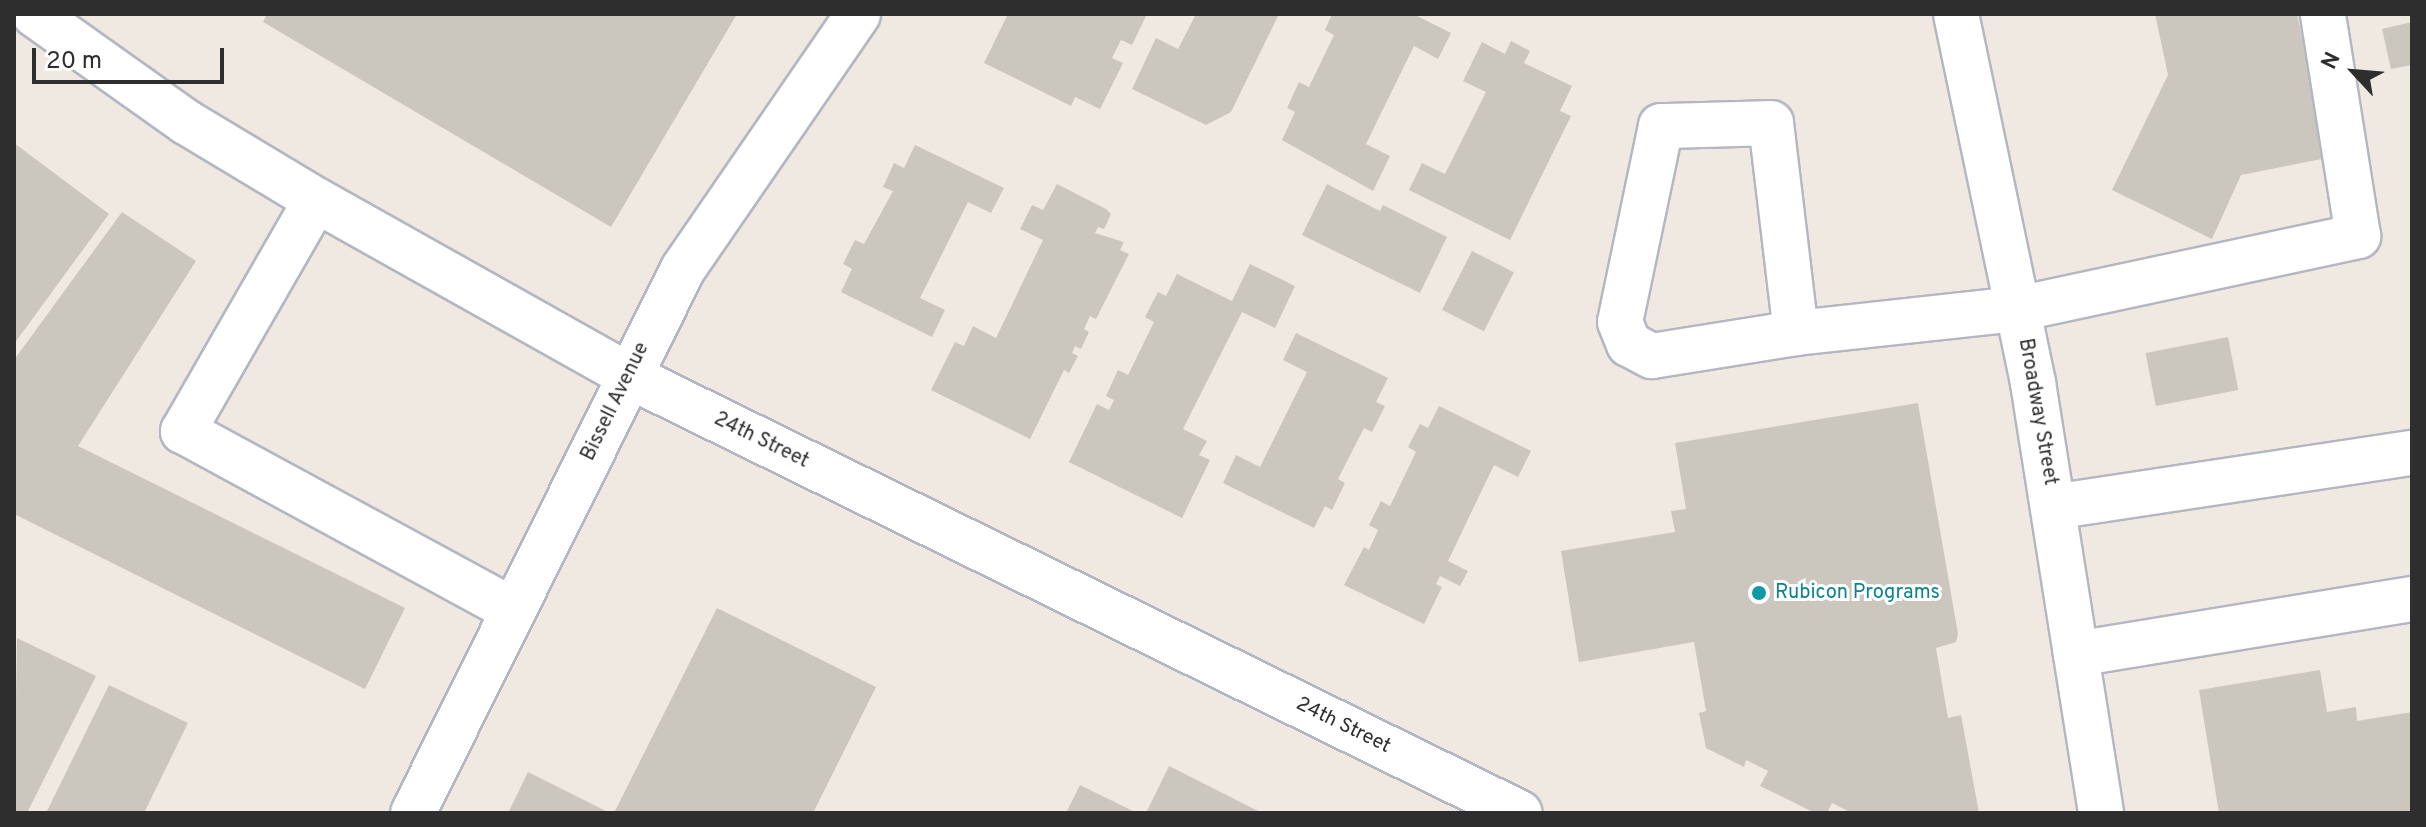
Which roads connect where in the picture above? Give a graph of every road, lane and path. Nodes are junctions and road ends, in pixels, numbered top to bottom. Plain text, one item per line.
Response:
1 (34, 14) edge
2 (858, 14) edge
3 (1956, 14) edge
4 (2323, 14) edge
5 (316, 200) junction
6 (2018, 309) junction
7 (1796, 333) junction
8 (629, 376) junction
9 (2412, 453) edge
10 (2053, 507) junction
11 (2412, 599) edge
12 (513, 610) junction
13 (2076, 654) junction
14 (413, 813) edge
15 (1520, 813) edge
16 (2101, 813) edge

1 - 5 street, 24th Street
2 - 8 street, Bissell Avenue
3 - 6 street, Broadway Street
4 - 6 street
5 - 8 street, 24th Street
5 - 12 street
6 - 7 street
6 - 10 street, Broadway Street
7 - 7 street
8 - 12 street, Bissell Avenue
8 - 15 street, 24th Street
9 - 10 street
10 - 13 street, Broadway Street
11 - 13 street
12 - 14 street, Bissell Avenue
13 - 16 street, Broadway Street

